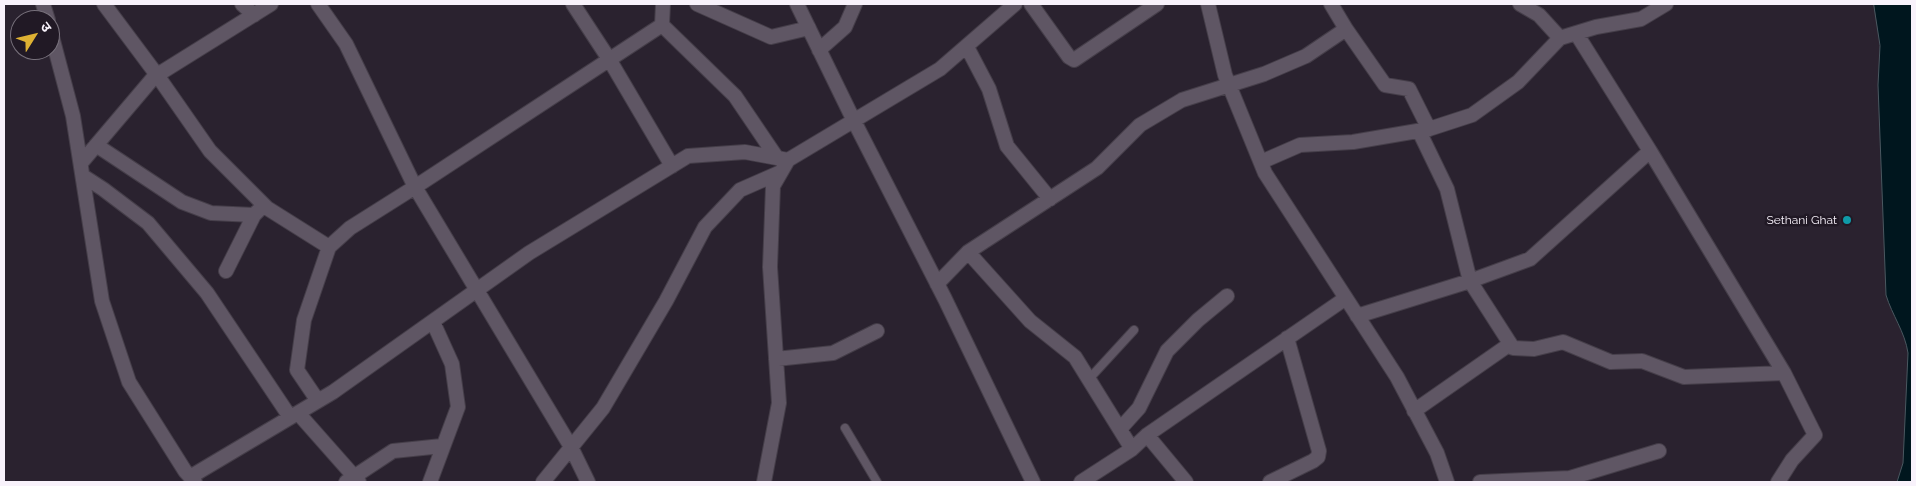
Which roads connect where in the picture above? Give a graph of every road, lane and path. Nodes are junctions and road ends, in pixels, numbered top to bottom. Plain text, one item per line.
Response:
1 (104, 4) edge
2 (242, 4) edge
3 (271, 4) edge
4 (318, 4) edge
5 (573, 4) edge
6 (663, 4) edge
7 (697, 4) edge
8 (797, 4) edge
9 (855, 4) edge
10 (1015, 4) edge
11 (1032, 4) edge
12 (1157, 4) edge
13 (1208, 4) edge
14 (1331, 4) edge
15 (1520, 4) edge
16 (1666, 4) edge
17 (254, 15) junction
18 (662, 25) junction
19 (809, 28) junction
20 (1346, 29) junction
21 (1576, 33) junction
22 (1560, 38) junction
23 (968, 47) junction
24 (819, 50) junction
25 (609, 59) junction
26 (58, 60) edge
27 (157, 75) junction
28 (1230, 85) junction
29 (854, 121) junction
30 (1424, 130) junction
31 (96, 145) junction
32 (1650, 151) junction
33 (1261, 162) junction
34 (782, 164) junction
35 (672, 166) junction
36 (82, 170) junction
37 (415, 187) junction
38 (1050, 199) junction
39 (264, 205) junction
40 (254, 215) junction
41 (329, 247) junction
42 (968, 252) junction
43 (226, 272) dead end
44 (1470, 281) junction
45 (937, 284) junction
46 (477, 290) junction
47 (1227, 296) dead end
48 (1346, 298) junction
49 (1357, 316) junction
50 (432, 322) junction
51 (1134, 330) dead end
52 (877, 332) dead end
53 (1288, 338) junction
54 (1510, 344) junction
55 (776, 359) junction
56 (1784, 373) junction
57 (1089, 379) junction
58 (318, 401) junction
59 (1414, 411) junction
60 (294, 415) junction
61 (845, 428) dead end
62 (1120, 429) junction
63 (1147, 435) junction
64 (442, 446) junction
65 (571, 447) junction
66 (1132, 449) junction
67 (1660, 450) dead end
68 (193, 480) edge
69 (353, 480) edge
70 (430, 482) edge
71 (542, 482) edge
72 (588, 482) edge
73 (764, 482) edge
74 (877, 482) edge
75 (1033, 482) edge
76 (1081, 482) edge
77 (1186, 482) edge
78 (1270, 482) edge
79 (1447, 482) edge
80 (1480, 482) edge
81 (1778, 482) edge

1 - 27 street
2 - 17 street
3 - 17 street
4 - 37 street
5 - 25 street
6 - 18 street
7 - 19 street
8 - 19 street
9 - 24 street
10 - 23 street
11 - 12 street
13 - 28 street
14 - 20 street
15 - 22 street
16 - 21 street
17 - 27 street
18 - 25 street
18 - 34 street
19 - 24 street
20 - 28 street
20 - 30 street
21 - 22 street
21 - 32 street
22 - 30 street
23 - 29 street
23 - 38 street
24 - 29 street
25 - 35 street
25 - 37 street
26 - 36 street
27 - 31 street
27 - 39 street
28 - 33 street
28 - 38 street
29 - 34 street
29 - 45 street
30 - 33 street
30 - 44 street
31 - 36 street
31 - 40 street
32 - 44 street
32 - 56 street
33 - 48 street
34 - 35 street
34 - 55 street
34 - 65 street
35 - 46 street
36 - 60 street
36 - 68 street
37 - 41 street
37 - 46 street
38 - 42 street
39 - 40 street
39 - 41 street
40 - 43 street
41 - 58 street
42 - 45 street
42 - 57 street
44 - 49 street
44 - 54 street
45 - 75 street
46 - 50 street
46 - 65 street
47 - 62 street
48 - 49 street
48 - 53 street
49 - 59 street
50 - 58 street
50 - 64 street
51 - 57 lane
52 - 55 street
53 - 63 street
53 - 78 street
54 - 56 street
54 - 59 street
55 - 73 street
56 - 81 street
57 - 62 street
58 - 60 street
59 - 79 street
60 - 68 street
60 - 69 street
61 - 74 lane
62 - 66 street
63 - 66 street
63 - 77 street
64 - 69 street
64 - 70 street
65 - 71 street
65 - 72 street
66 - 76 street
67 - 80 street

